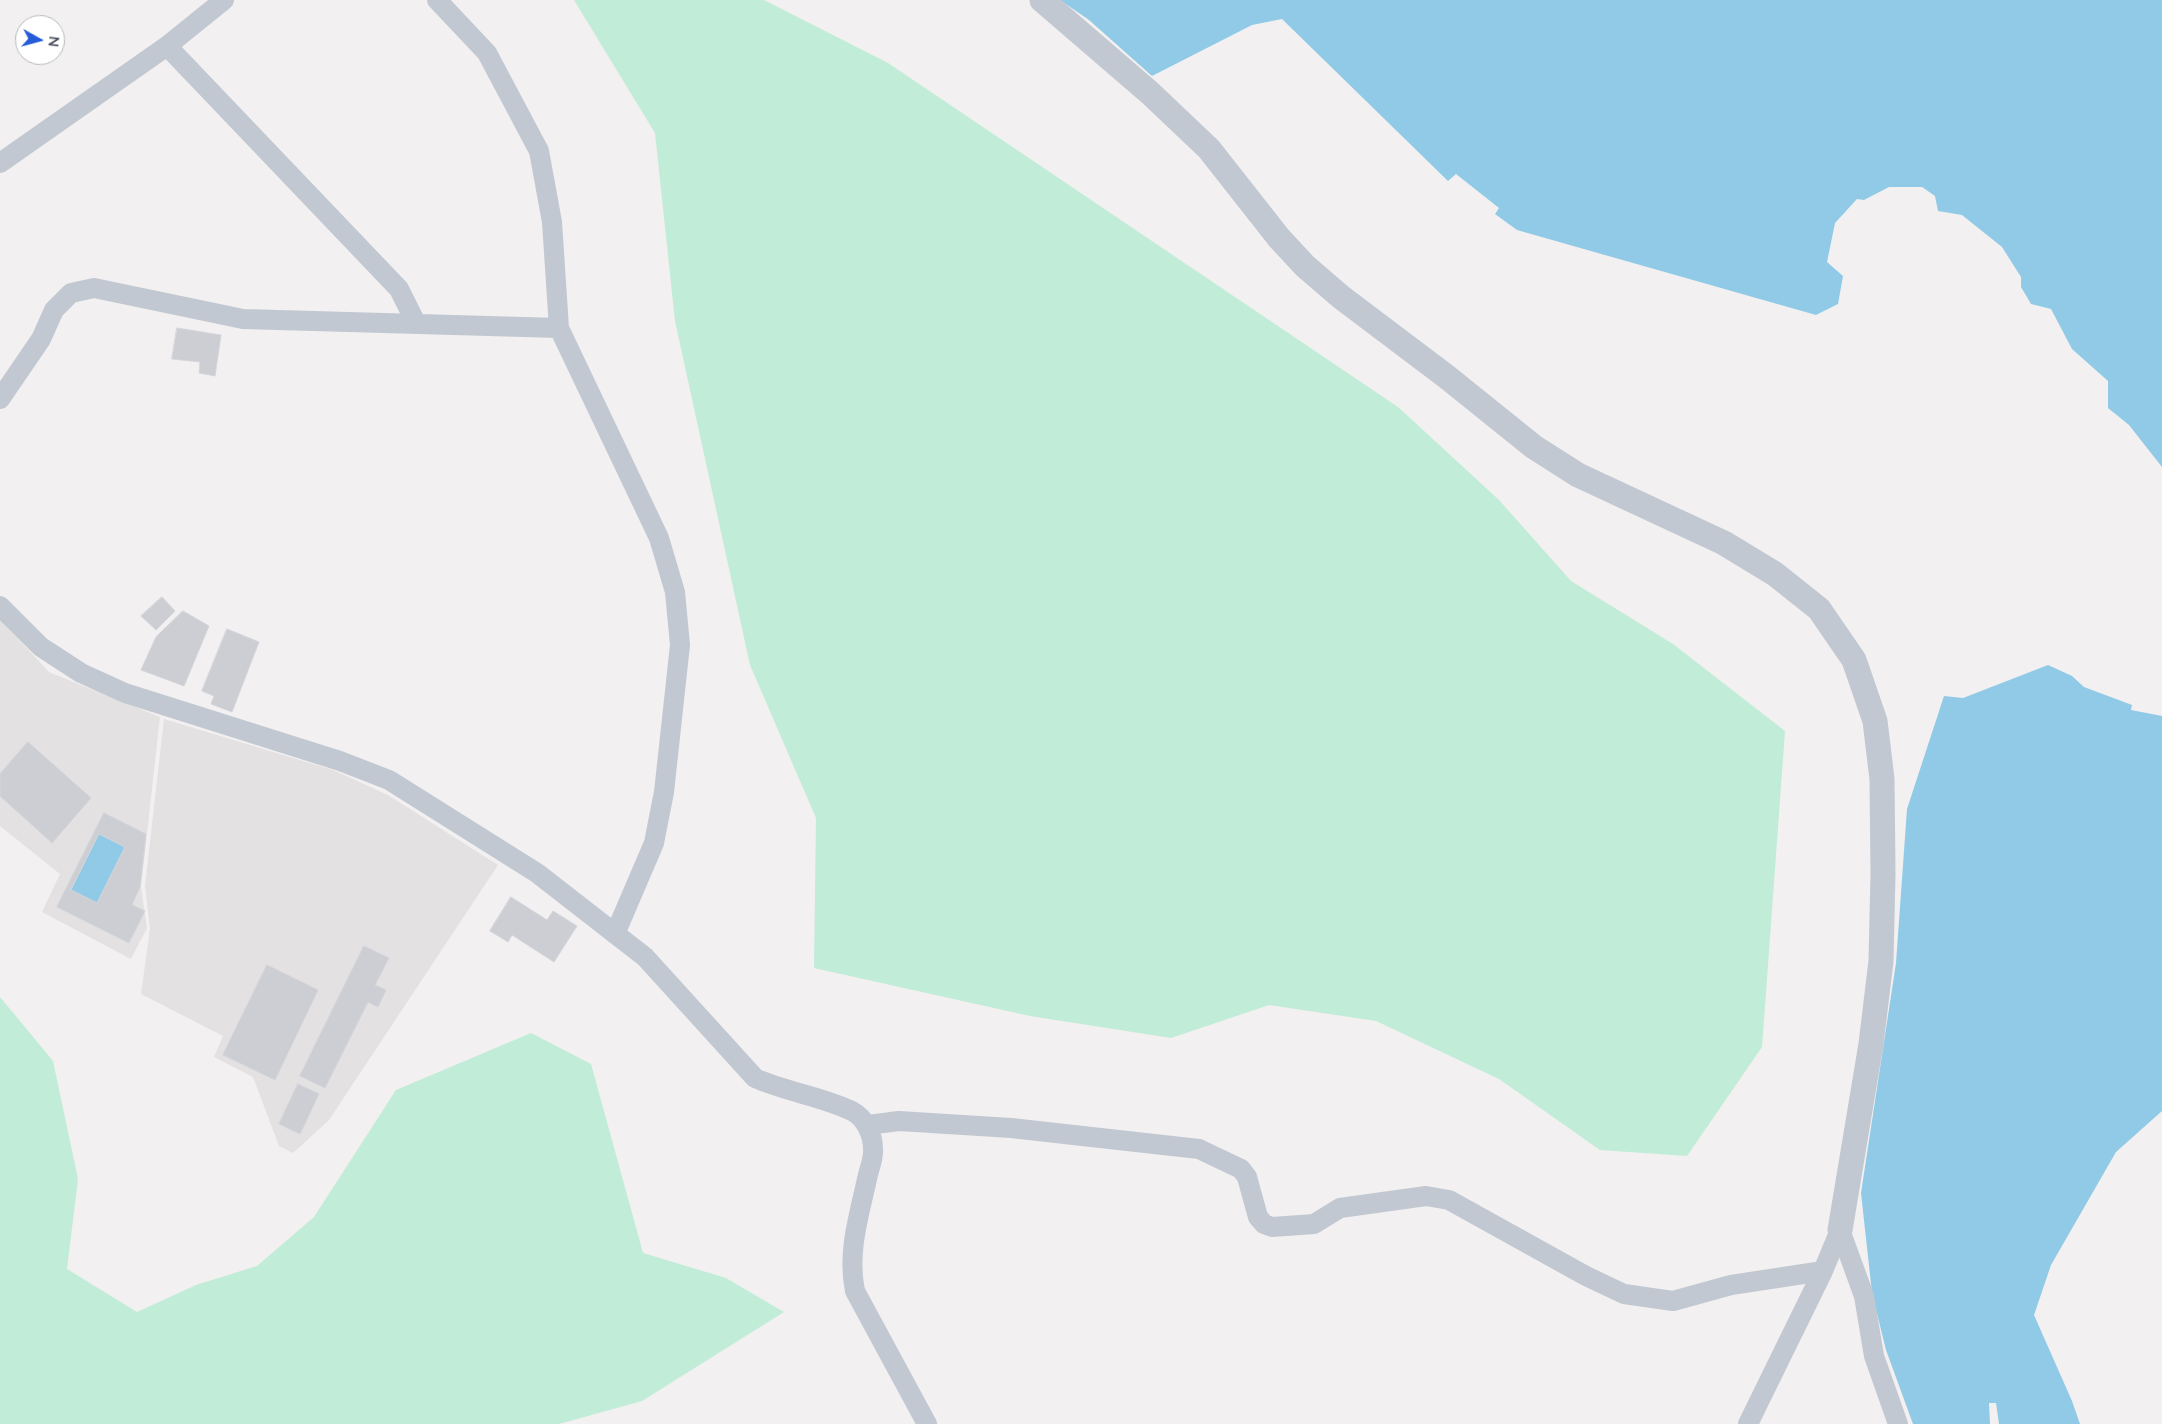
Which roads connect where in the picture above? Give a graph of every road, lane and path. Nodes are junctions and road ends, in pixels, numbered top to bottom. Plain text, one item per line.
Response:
1 (224, 0) edge
2 (437, 0) edge
3 (1042, 0) edge
4 (167, 46) junction
5 (0, 163) edge
6 (416, 323) junction
7 (559, 328) junction
8 (0, 399) edge
9 (0, 606) edge
10 (615, 934) junction
11 (868, 1125) junction
12 (1840, 1230) junction
13 (1823, 1271) junction
14 (927, 1424) edge
15 (1748, 1424) edge
16 (1898, 1424) edge

1 - 4 street
2 - 7 street
3 - 12 street
4 - 5 street
4 - 6 street
6 - 7 street
6 - 8 street
7 - 10 street
9 - 10 street
10 - 11 street
11 - 13 street
11 - 14 street
12 - 13 street
12 - 16 street
13 - 15 street

